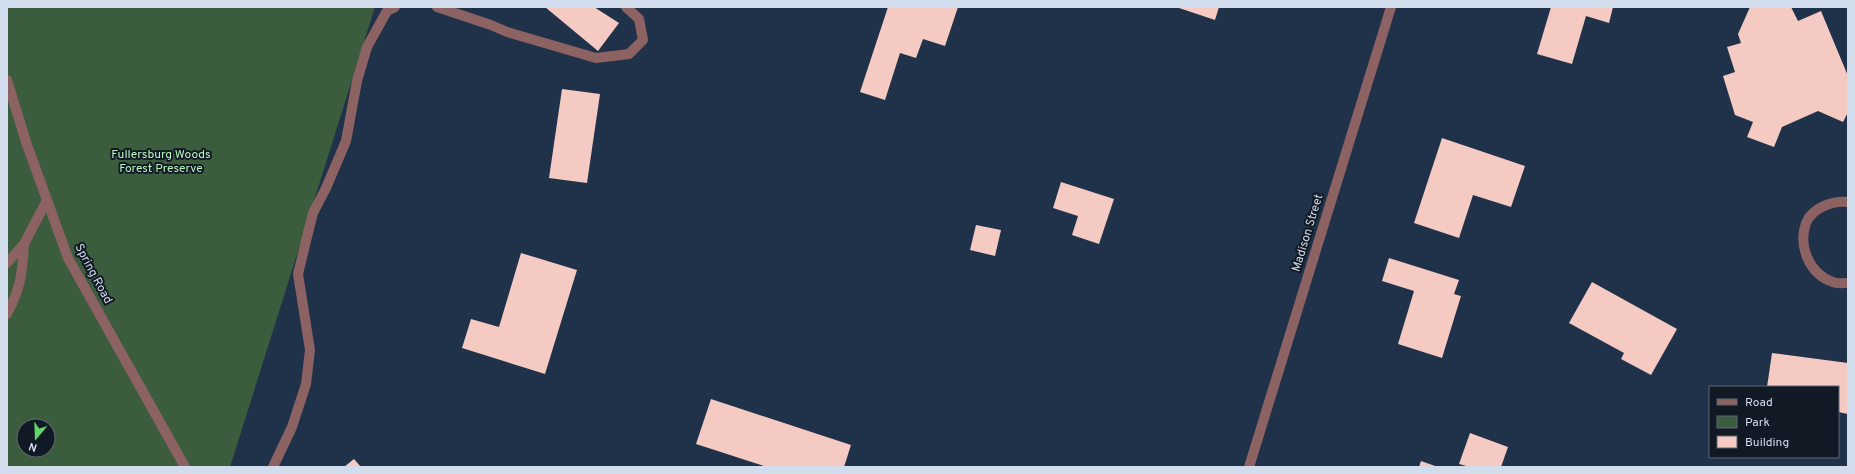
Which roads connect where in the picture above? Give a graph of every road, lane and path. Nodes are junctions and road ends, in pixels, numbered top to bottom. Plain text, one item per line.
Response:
1 (395, 7) edge
2 (437, 7) edge
3 (626, 7) edge
4 (1391, 7) edge
5 (7, 80) edge
6 (47, 200) junction
7 (1848, 202) edge
8 (24, 244) junction
9 (7, 263) edge
10 (1848, 283) edge
11 (7, 314) edge
12 (185, 467) edge
13 (273, 467) edge
14 (1249, 467) edge

1 - 13 street
2 - 3 street
4 - 14 street, Madison Street
5 - 6 street, Spring Road
6 - 8 street
6 - 12 street, Spring Road
7 - 10 street
8 - 9 street
8 - 11 street

